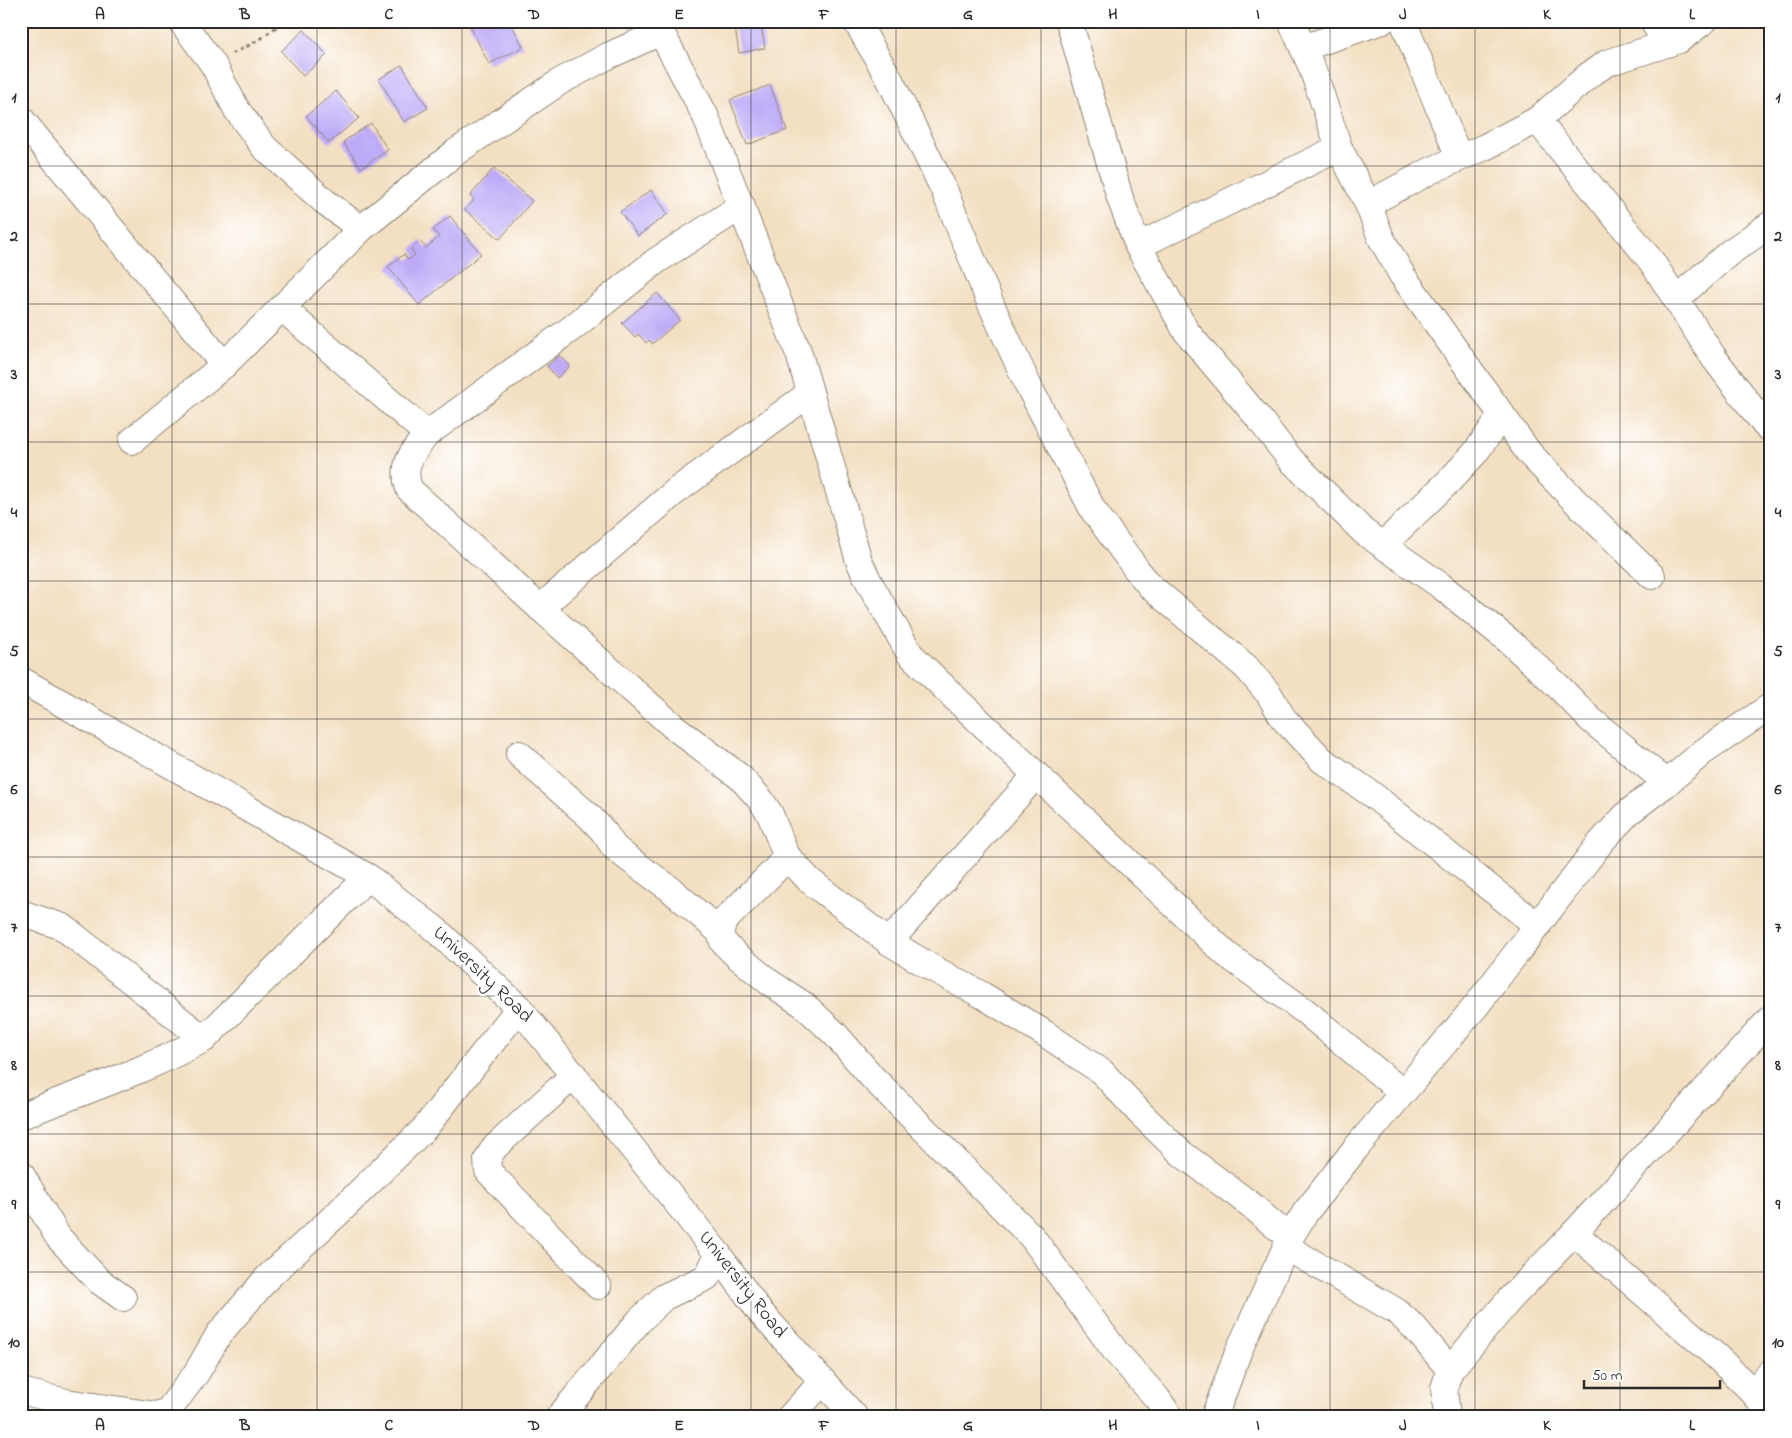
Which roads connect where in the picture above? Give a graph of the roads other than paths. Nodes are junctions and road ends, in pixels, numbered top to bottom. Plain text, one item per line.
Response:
1 (181, 21) edge
2 (856, 21) edge
3 (1069, 21) edge
4 (1292, 21) edge
5 (1382, 21) edge
6 (1402, 21) edge
7 (1653, 21) edge
8 (1704, 21) edge
9 (658, 27) edge
10 (1666, 44) junction
11 (1303, 48) junction
12 (21, 119) edge
13 (1537, 120) junction
14 (1339, 148) junction
15 (1459, 158) junction
16 (1368, 204) junction
17 (742, 206) junction
18 (1771, 224) edge
19 (361, 229) junction
20 (1138, 246) junction
21 (1676, 300) junction
22 (282, 308) junction
23 (224, 365) junction
24 (810, 393) junction
25 (1502, 415) junction
26 (1771, 429) edge
27 (427, 434) junction
28 (132, 441) dead end
29 (1383, 545) junction
30 (1652, 576) dead end
31 (540, 608) junction
32 (21, 680) edge
33 (33, 695) edge
34 (1771, 706) edge
35 (519, 754) dead end
36 (1036, 775) junction
37 (1667, 783) junction
38 (786, 855) junction
39 (368, 878) junction
40 (21, 915) edge
41 (1538, 926) junction
42 (720, 932) junction
43 (889, 942) junction
44 (519, 1008) junction
45 (1771, 1018) edge
46 (204, 1039) junction
47 (574, 1075) junction
48 (1402, 1092) junction
49 (21, 1116) edge
50 (21, 1174) edge
51 (1574, 1234) junction
52 (1288, 1242) junction
53 (718, 1254) junction
54 (598, 1286) dead end
55 (123, 1298) dead end
56 (1450, 1370) junction
57 (1771, 1372) edge
58 (823, 1381) junction
59 (21, 1391) edge
60 (1753, 1392) junction
61 (1771, 1416) edge
62 (559, 1417) edge
63 (790, 1417) edge
64 (855, 1417) edge
65 (1170, 1417) edge
66 (1214, 1417) edge
67 (1447, 1417) edge

1 - 19 street
2 - 41 street
3 - 20 street
4 - 11 street
5 - 11 street
6 - 15 street
7 - 10 street
8 - 10 street
9 - 17 street
9 - 19 street
10 - 13 street
11 - 14 street
12 - 23 street
13 - 15 street
13 - 21 street
14 - 16 street
14 - 20 street
15 - 16 street
16 - 25 street
17 - 24 street
17 - 27 street
18 - 21 street
19 - 22 street
20 - 29 street
21 - 26 street
22 - 23 street
22 - 27 street
23 - 28 street
24 - 31 street
24 - 36 street
25 - 29 street
25 - 30 street
27 - 31 street
29 - 37 street
31 - 38 street
32 - 33 street, University Road
33 - 39 street, University Road
34 - 37 street
35 - 42 street
36 - 43 street
36 - 48 street
37 - 41 street
38 - 42 street
38 - 43 street
39 - 44 street, University Road
39 - 46 street
40 - 46 street
41 - 48 street
42 - 65 street
43 - 52 street
44 - 47 street, University Road
44 - 59 street
45 - 51 street
46 - 49 street
47 - 53 street, University Road
47 - 54 street
48 - 52 street
50 - 55 street
51 - 56 street
51 - 60 street
52 - 56 street
52 - 66 street
53 - 58 street, University Road
53 - 62 street
56 - 67 street
57 - 60 street
58 - 63 street
58 - 64 street, University Road
60 - 61 street

